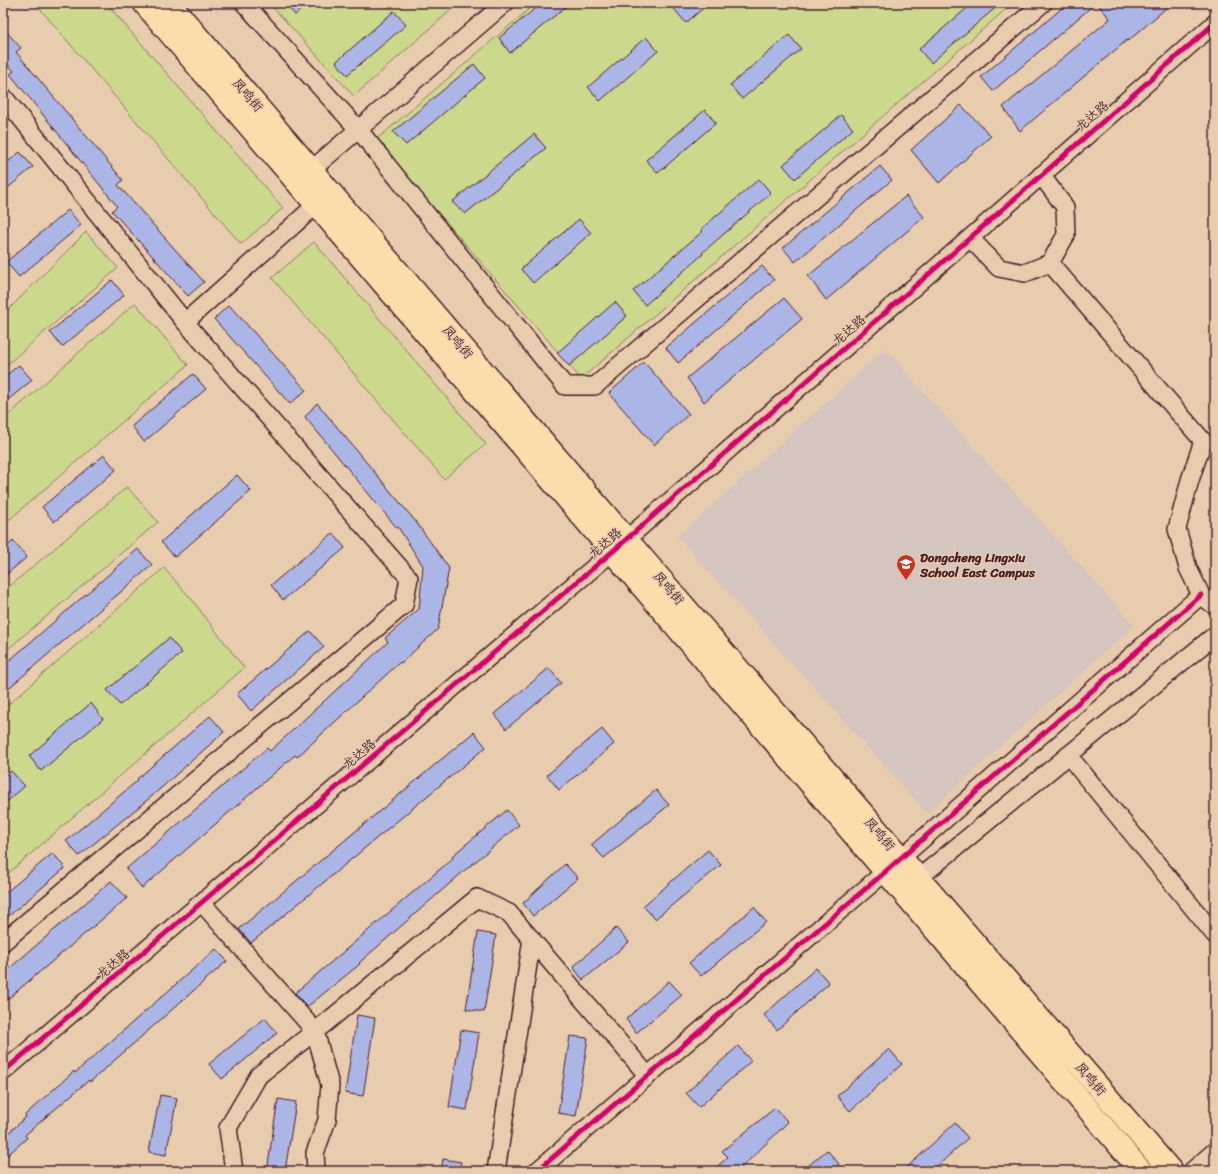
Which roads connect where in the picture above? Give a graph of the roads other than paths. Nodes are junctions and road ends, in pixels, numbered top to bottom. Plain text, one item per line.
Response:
1 (144, 3) edge
2 (169, 3) edge
3 (244, 3) edge
4 (504, 3) edge
5 (1043, 3) edge
6 (1215, 23) edge
7 (3, 96) edge
8 (358, 129) junction
9 (304, 176) junction
10 (1041, 176) junction
11 (316, 205) junction
12 (970, 238) junction
13 (1050, 263) junction
14 (185, 322) junction
15 (619, 546) junction
16 (1201, 595) junction
17 (1215, 606) edge
18 (1215, 635) edge
19 (1068, 755) junction
20 (893, 865) junction
21 (910, 885) junction
22 (202, 903) junction
23 (1215, 935) edge
24 (532, 939) junction
25 (3, 942) edge
26 (315, 1031) junction
27 (3, 1072) edge
28 (648, 1076) junction
29 (1215, 1151) edge
30 (234, 1171) edge
31 (316, 1171) edge
32 (496, 1171) edge
33 (537, 1171) edge
34 (1141, 1171) edge
35 (1171, 1171) edge
36 (1192, 1171) edge

1 - 9 main road, 凤鸣街
2 - 9 main road, 凤鸣街
3 - 8 street
4 - 8 street
5 - 8 street
6 - 10 street, 龙达路
7 - 14 street
8 - 9 street
9 - 11 main road, 凤鸣街
9 - 15 main road, 凤鸣街
10 - 12 street, 龙达路
10 - 13 street
11 - 14 street
11 - 15 main road, 凤鸣街
12 - 13 street
12 - 15 street, 龙达路
13 - 16 street
14 - 25 street
15 - 20 main road, 凤鸣街
15 - 22 street, 龙达路
16 - 17 street
16 - 20 street
18 - 19 street
19 - 21 street
19 - 23 street
20 - 21 main road, 凤鸣街
20 - 28 street
21 - 34 main road, 凤鸣街
21 - 35 main road, 凤鸣街
22 - 26 street
22 - 27 street, 龙达路
24 - 26 street
24 - 28 street
24 - 32 street
26 - 30 street
26 - 31 street
28 - 33 street
29 - 36 street

